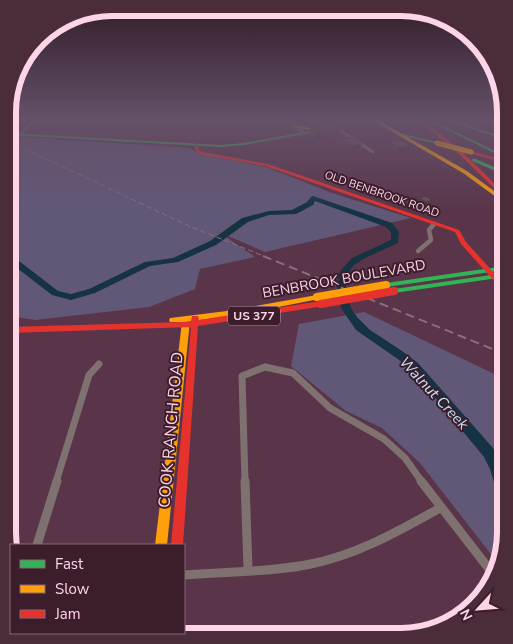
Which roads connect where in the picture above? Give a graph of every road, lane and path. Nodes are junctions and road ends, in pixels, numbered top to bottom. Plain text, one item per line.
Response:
1 (197, 150) edge
2 (371, 150) edge
3 (427, 150) edge
4 (458, 150) edge
5 (463, 150) edge
6 (373, 152) dead end
7 (467, 153) junction
8 (497, 161) edge
9 (497, 169) edge
10 (497, 186) edge
11 (497, 195) edge
12 (434, 224) junction
13 (418, 251) dead end
14 (497, 272) edge
15 (492, 274) junction
16 (497, 274) edge
17 (497, 280) edge
18 (319, 300) junction
19 (191, 321) junction
20 (16, 330) edge
21 (99, 364) dead end
22 (440, 508) junction
23 (37, 544) edge
24 (161, 544) edge
25 (177, 544) edge
26 (248, 569) junction
27 (489, 569) edge
28 (185, 575) edge

1 - 12 main road, OLD BENBROOK ROAD
2 - 6 street
3 - 11 main road
4 - 7 main road, bridge
5 - 7 main road
7 - 8 main road
7 - 9 main road
7 - 10 main road
12 - 13 street
12 - 15 main road, OLD BENBROOK ROAD
14 - 15 main road, BENBROOK BOULEVARD / US 377
15 - 16 main road, BENBROOK BOULEVARD / US 377
15 - 17 main road, OLD BENBROOK ROAD
15 - 18 main road, BENBROOK BOULEVARD / US 377, bridge
15 - 18 main road, BENBROOK BOULEVARD / US 377, bridge
18 - 19 main road, BENBROOK BOULEVARD / US 377
19 - 20 main road, BENBROOK BOULEVARD / US 377
19 - 24 main road, COOK RANCH ROAD
19 - 25 main road, COOK RANCH ROAD
21 - 23 street
22 - 26 street
22 - 26 street
22 - 27 street
26 - 28 street

